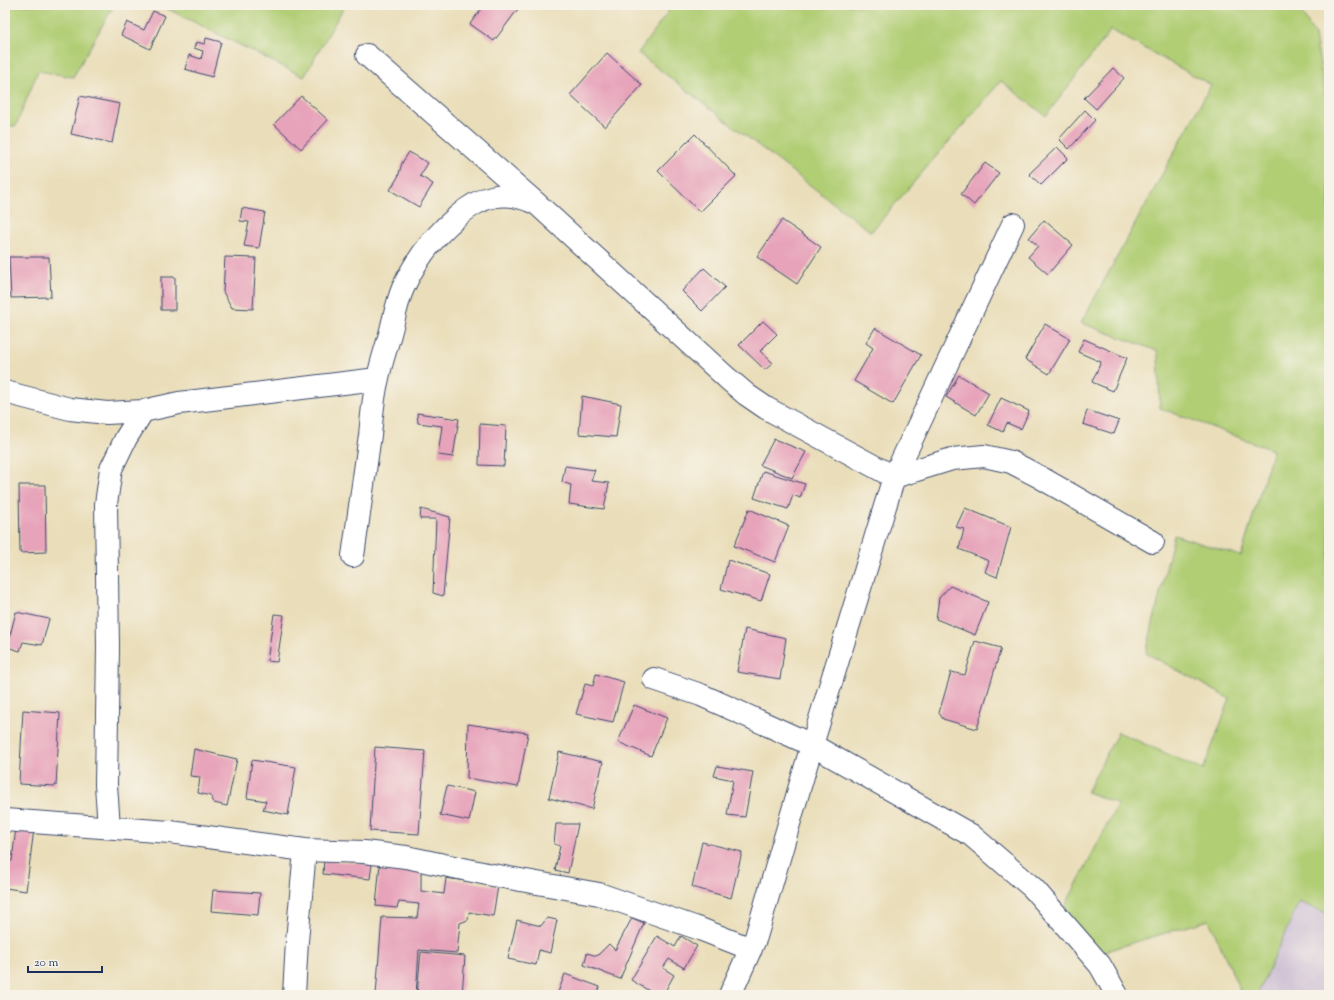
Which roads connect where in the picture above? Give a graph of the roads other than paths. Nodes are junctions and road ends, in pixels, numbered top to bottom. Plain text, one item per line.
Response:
1 (367, 55) dead end
2 (536, 203) junction
3 (1013, 224) dead end
4 (377, 379) junction
5 (5, 392) edge
6 (143, 411) junction
7 (894, 477) junction
8 (1153, 542) dead end
9 (353, 556) dead end
10 (654, 679) dead end
11 (812, 745) junction
12 (5, 820) edge
13 (109, 827) junction
14 (305, 850) junction
15 (751, 949) junction
16 (294, 995) edge
17 (730, 995) edge
18 (1117, 995) edge

1 - 2 street
2 - 4 street
2 - 7 street
3 - 7 street
4 - 6 street
4 - 9 street
5 - 6 street
6 - 13 street
7 - 8 street
7 - 11 street
10 - 11 street
11 - 15 street
11 - 18 street
12 - 13 street
13 - 14 street
14 - 15 street
14 - 16 street
15 - 17 street

